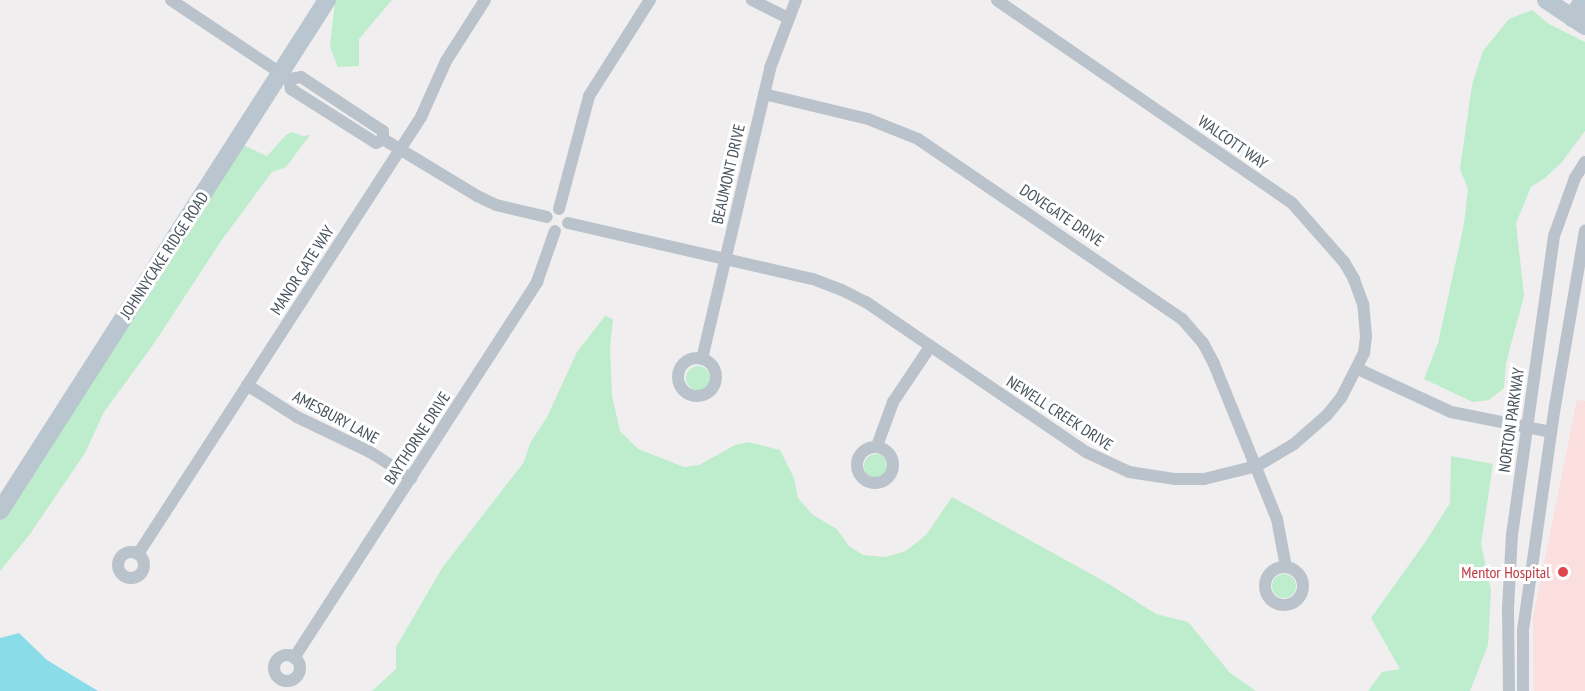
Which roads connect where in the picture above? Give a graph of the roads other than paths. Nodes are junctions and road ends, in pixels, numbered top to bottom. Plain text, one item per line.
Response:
1 (171, 0) edge
2 (327, 0) edge
3 (485, 0) edge
4 (650, 0) edge
5 (752, 0) edge
6 (796, 0) edge
7 (997, 0) edge
8 (1546, 0) edge
9 (1581, 10) edge
10 (788, 18) junction
11 (285, 76) junction
12 (764, 94) junction
13 (400, 149) junction
14 (1585, 162) edge
15 (559, 209) junction
16 (547, 217) junction
17 (568, 223) junction
18 (555, 231) junction
19 (1585, 231) edge
20 (725, 259) junction
21 (930, 347) junction
22 (702, 359) dead end
23 (1358, 369) junction
24 (247, 386) junction
25 (1527, 428) junction
26 (1551, 432) junction
27 (877, 446) dead end
28 (1257, 466) junction
29 (411, 478) junction
30 (0, 511) edge
31 (138, 554) dead end
32 (1286, 567) dead end
33 (294, 658) dead end
34 (1509, 691) edge
35 (1523, 691) edge

1 - 11 street
2 - 11 main road, JOHNNYCAKE RIDGE ROAD
3 - 13 street, MANOR GATE WAY
4 - 15 street
5 - 10 street
6 - 10 street, BEAUMONT DRIVE
7 - 23 street, WALCOTT WAY
8 - 9 main road
10 - 12 street, BEAUMONT DRIVE
11 - 13 street
11 - 30 main road, JOHNNYCAKE RIDGE ROAD
12 - 20 street, BEAUMONT DRIVE
12 - 28 street, DOVEGATE DRIVE
13 - 16 street
13 - 24 street, MANOR GATE WAY
14 - 25 street, NORTON PARKWAY
15 - 16 street
15 - 17 street
16 - 18 street
17 - 18 street
17 - 20 street, NEWELL CREEK DRIVE
18 - 29 street, BAYTHORNE DRIVE
19 - 26 street
20 - 21 street, NEWELL CREEK DRIVE
20 - 22 street, BEAUMONT DRIVE
21 - 27 street
21 - 28 street, NEWELL CREEK DRIVE
23 - 25 street
23 - 28 street, NEWELL CREEK DRIVE
24 - 29 street, AMESBURY LANE
24 - 31 street, MANOR GATE WAY
25 - 26 street
25 - 34 street, NORTON PARKWAY
26 - 35 street
28 - 32 street, DOVEGATE DRIVE
29 - 33 street, BAYTHORNE DRIVE

